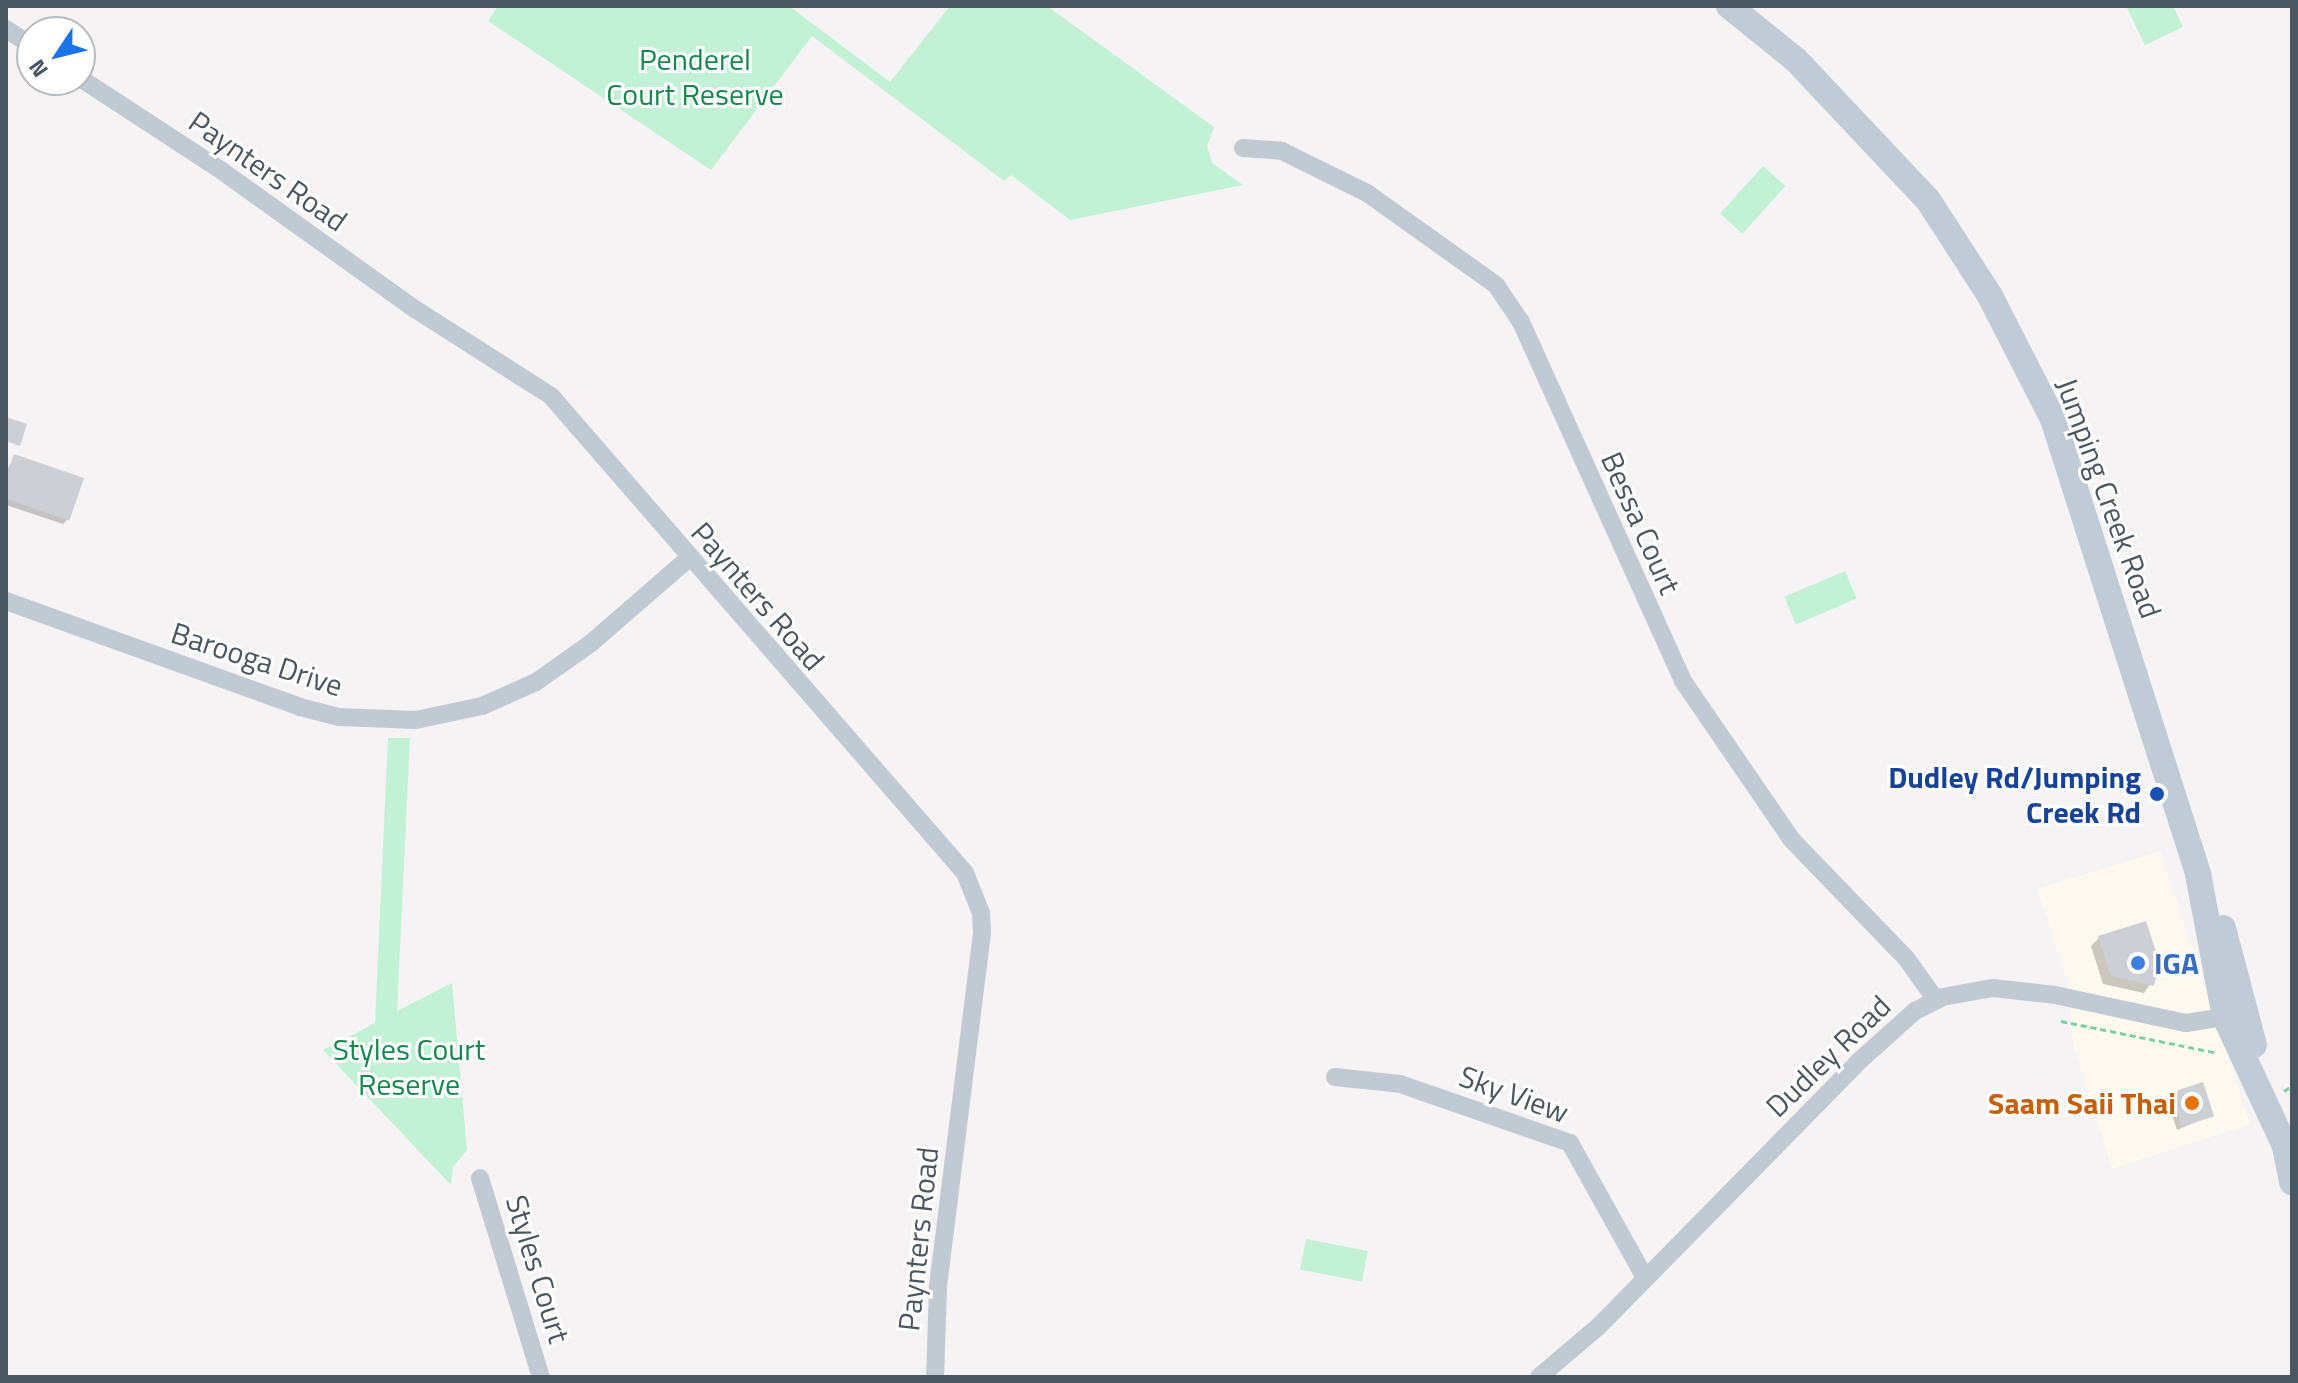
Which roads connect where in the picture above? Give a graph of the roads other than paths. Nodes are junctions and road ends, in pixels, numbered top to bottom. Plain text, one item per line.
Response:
1 (1729, 6) edge
2 (96, 88) edge
3 (1243, 148) dead end
4 (689, 558) junction
5 (6, 601) edge
6 (1936, 1000) junction
7 (2234, 1016) junction
8 (1335, 1077) dead end
9 (2288, 1099) edge
10 (2288, 1145) edge
11 (480, 1178) dead end
12 (2292, 1182) edge
13 (1645, 1278) junction
14 (541, 1377) edge
15 (935, 1377) edge
16 (1539, 1377) edge

1 - 7 main road, Jumping Creek Road
2 - 4 street, Paynters Road
3 - 6 street, Bessa Court
4 - 5 street, Barooga Drive
4 - 15 street, Paynters Road
6 - 7 street, Dudley Road
6 - 13 street, Dudley Road
7 - 9 main road, Jumping Creek Road
7 - 10 main road, Jumping Creek Road
8 - 13 street, Sky View
10 - 12 main road, Jumping Creek Road
11 - 14 street, Styles Court
13 - 16 street, Dudley Road

